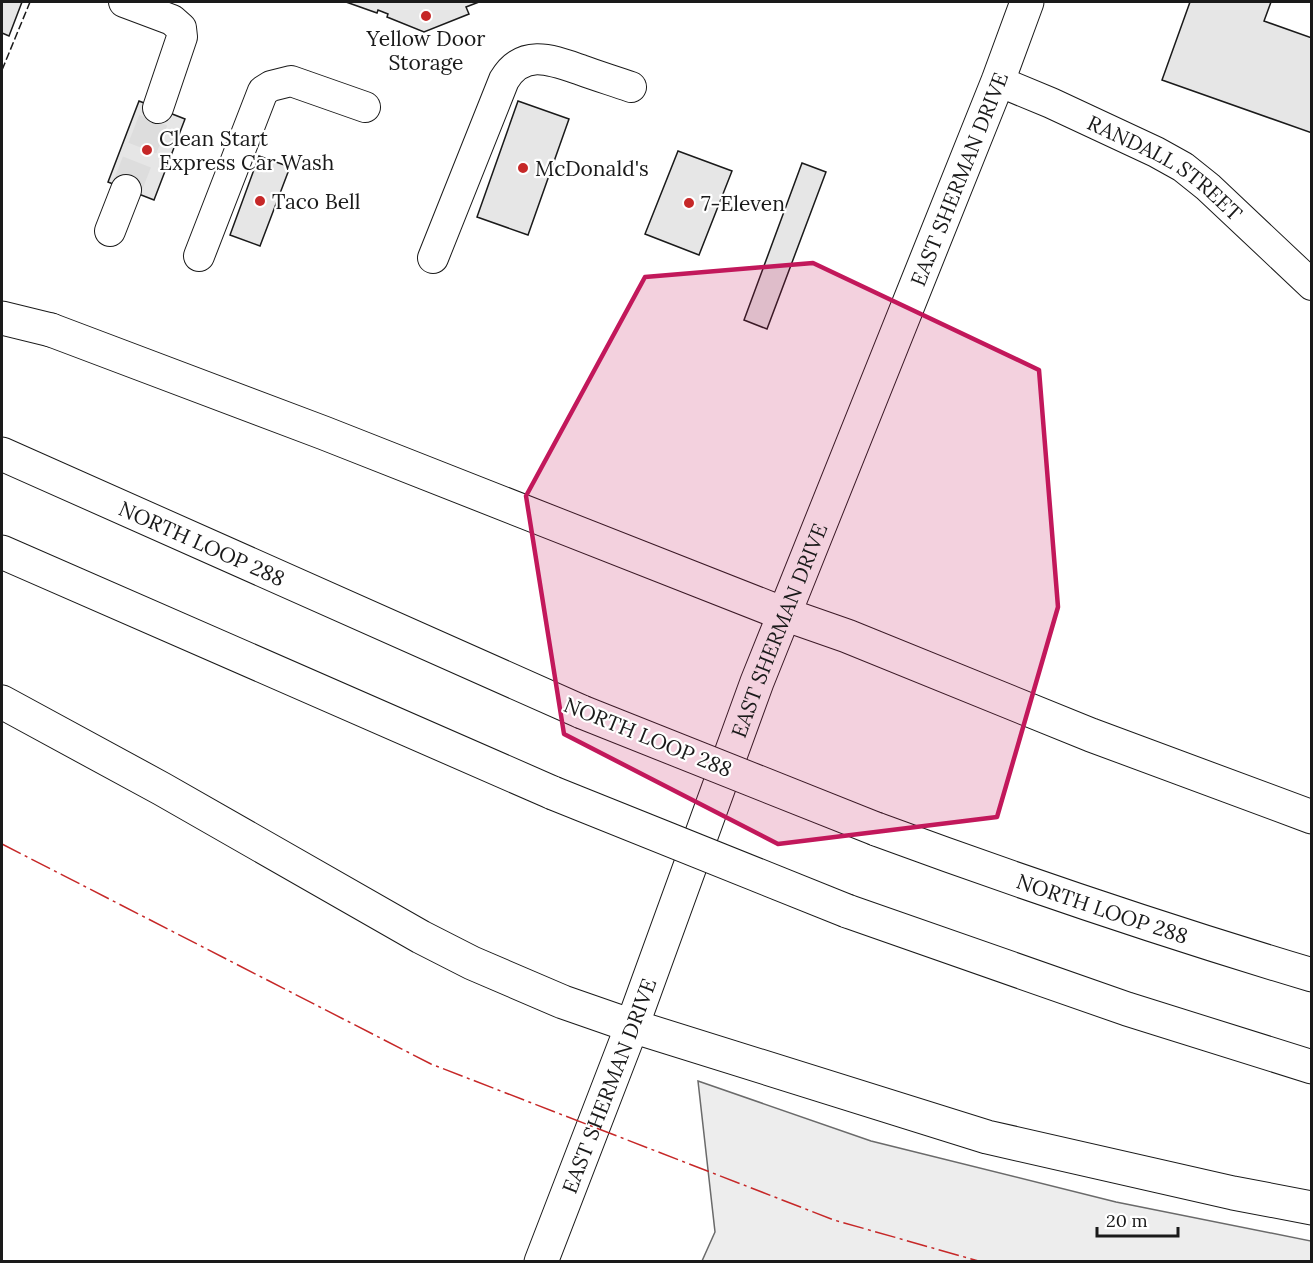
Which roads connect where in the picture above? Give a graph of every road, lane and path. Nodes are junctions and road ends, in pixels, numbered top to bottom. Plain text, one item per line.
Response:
1 (124, 2) edge
2 (1027, 2) edge
3 (998, 81) junction
4 (631, 87) dead end
5 (365, 107) dead end
6 (158, 108) tunnel mouth
7 (126, 190) tunnel mouth
8 (110, 231) dead end
9 (199, 256) dead end
10 (433, 258) dead end
11 (1311, 285) edge
12 (2, 303) edge
13 (2, 318) edge
14 (51, 330) junction
15 (2, 454) edge
16 (2, 552) edge
17 (784, 614) junction
18 (2, 702) edge
19 (1311, 817) edge
20 (1311, 975) edge
21 (632, 1026) junction
22 (1311, 1067) edge
23 (1311, 1208) edge
24 (541, 1262) edge

1 - 6 street
2 - 3 main road, EAST SHERMAN DRIVE
3 - 11 street, RANDALL STREET
3 - 17 main road, EAST SHERMAN DRIVE
4 - 10 street
5 - 9 street
7 - 8 street
12 - 14 street
13 - 14 main road
14 - 17 main road
15 - 20 main road, NORTH LOOP 288, bridge
16 - 22 main road, bridge
17 - 19 main road
17 - 21 main road, EAST SHERMAN DRIVE
18 - 21 main road
21 - 23 main road
21 - 24 main road, EAST SHERMAN DRIVE

